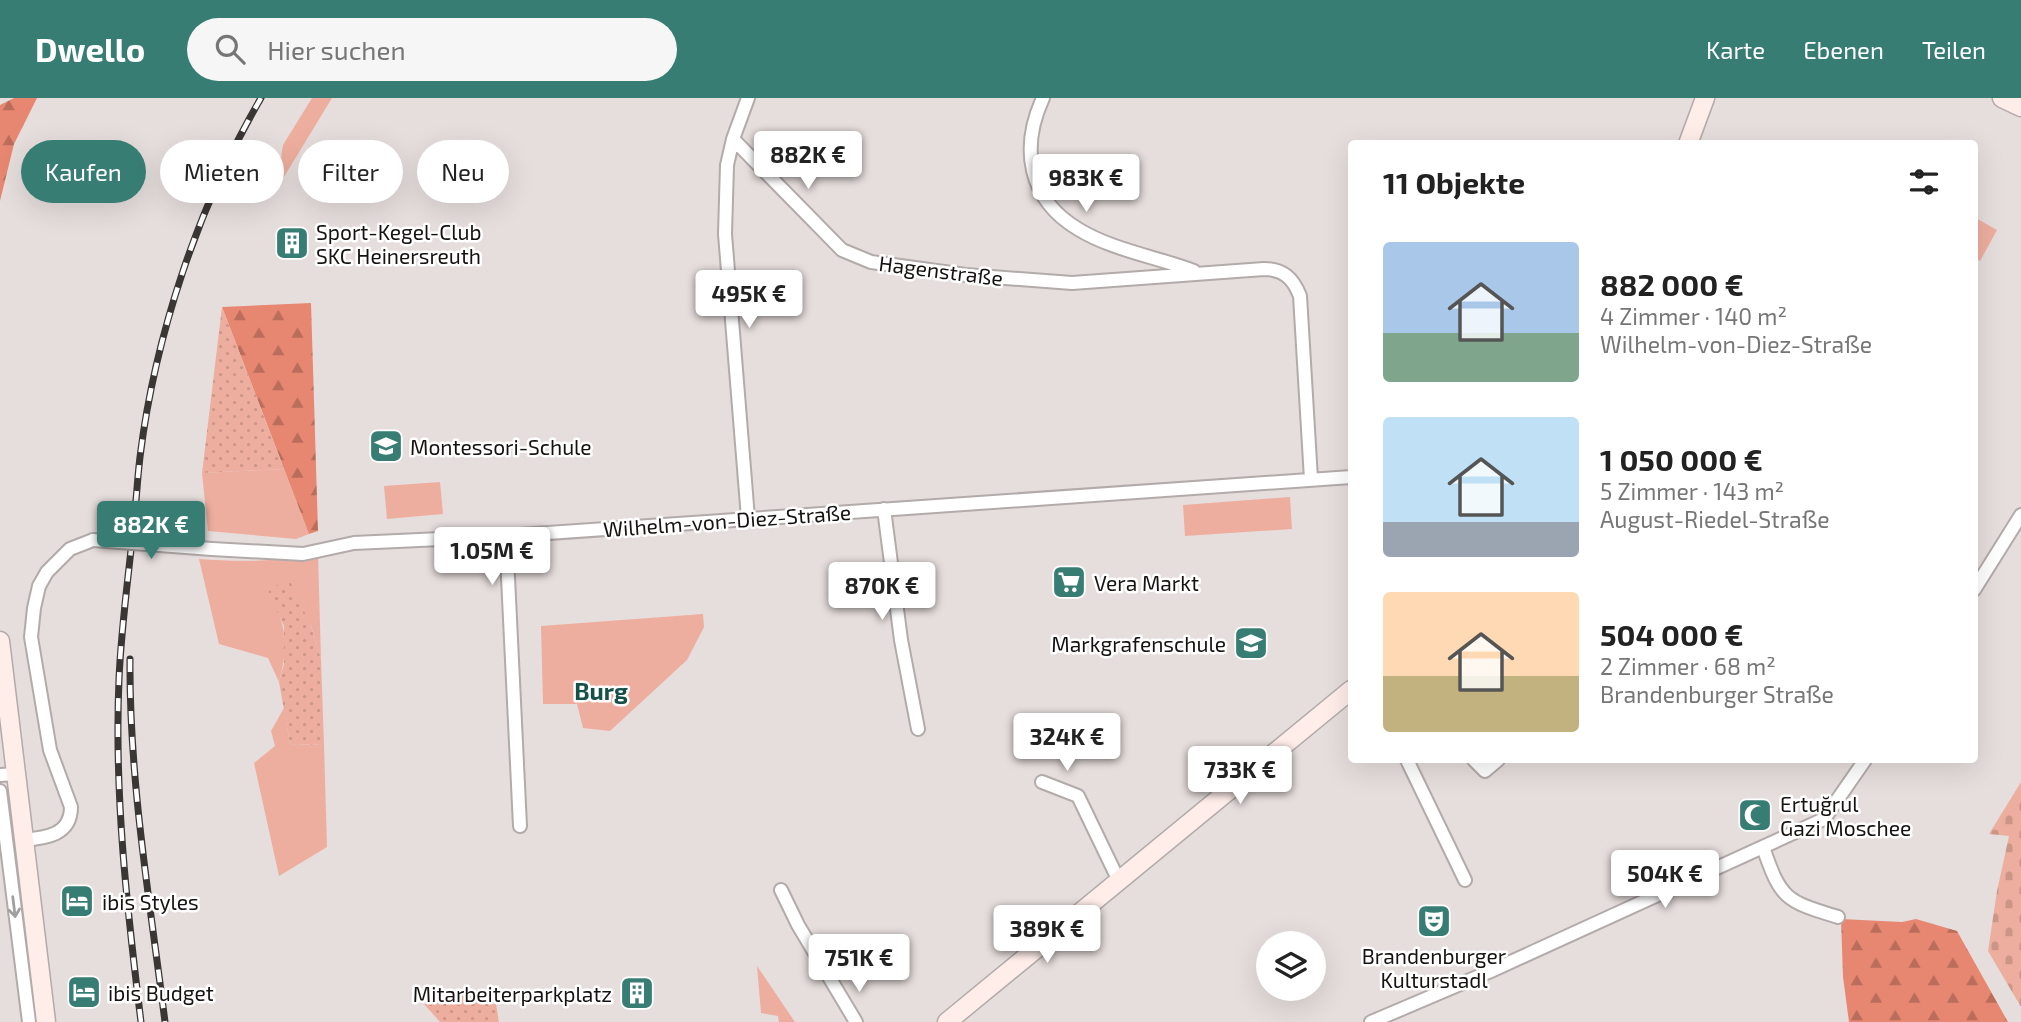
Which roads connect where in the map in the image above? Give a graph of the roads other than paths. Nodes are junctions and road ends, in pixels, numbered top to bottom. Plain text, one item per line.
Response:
1 (748, 98) edge
2 (1043, 98) edge
3 (1705, 98) edge
4 (2002, 98) edge
5 (2021, 107) edge
6 (733, 139) junction
7 (1689, 140) edge
8 (1198, 273) junction
9 (1348, 477) edge
10 (1311, 480) junction
11 (884, 509) junction
12 (2021, 515) edge
13 (748, 518) junction
14 (506, 536) junction
15 (1978, 584) edge
16 (0, 641) edge
17 (1348, 692) edge
18 (918, 729) dead end
19 (1410, 763) edge
20 (1477, 763) edge
21 (1495, 763) edge
22 (1862, 763) edge
23 (8, 774) edge
24 (1042, 782) dead end
25 (0, 791) edge
26 (520, 826) dead end
27 (23, 840) junction
28 (1763, 847) junction
29 (1465, 880) dead end
30 (1119, 881) junction
31 (781, 890) dead end
32 (1838, 917) dead end
33 (29, 1022) edge
34 (46, 1022) edge
35 (856, 1022) edge
36 (947, 1022) edge
37 (1371, 1022) edge

1 - 6 street
2 - 8 street, Hagenstraße
3 - 7 street
4 - 5 street
6 - 8 street, Hagenstraße
6 - 13 street
8 - 10 street, Hagenstraße
9 - 10 street, Wilhelm-von-Diez-Straße
10 - 11 street, Wilhelm-von-Diez-Straße
11 - 13 street, Wilhelm-von-Diez-Straße
11 - 18 street
12 - 15 street
13 - 14 street, Wilhelm-von-Diez-Straße
14 - 26 street
14 - 27 street, Wilhelm-von-Diez-Straße, bridge
16 - 23 street
17 - 30 street
19 - 29 street
20 - 21 street
22 - 28 street
23 - 27 street
24 - 30 street
25 -> 33 street
27 - 34 street
28 - 32 street
28 - 37 street
30 - 36 street
31 - 35 street

